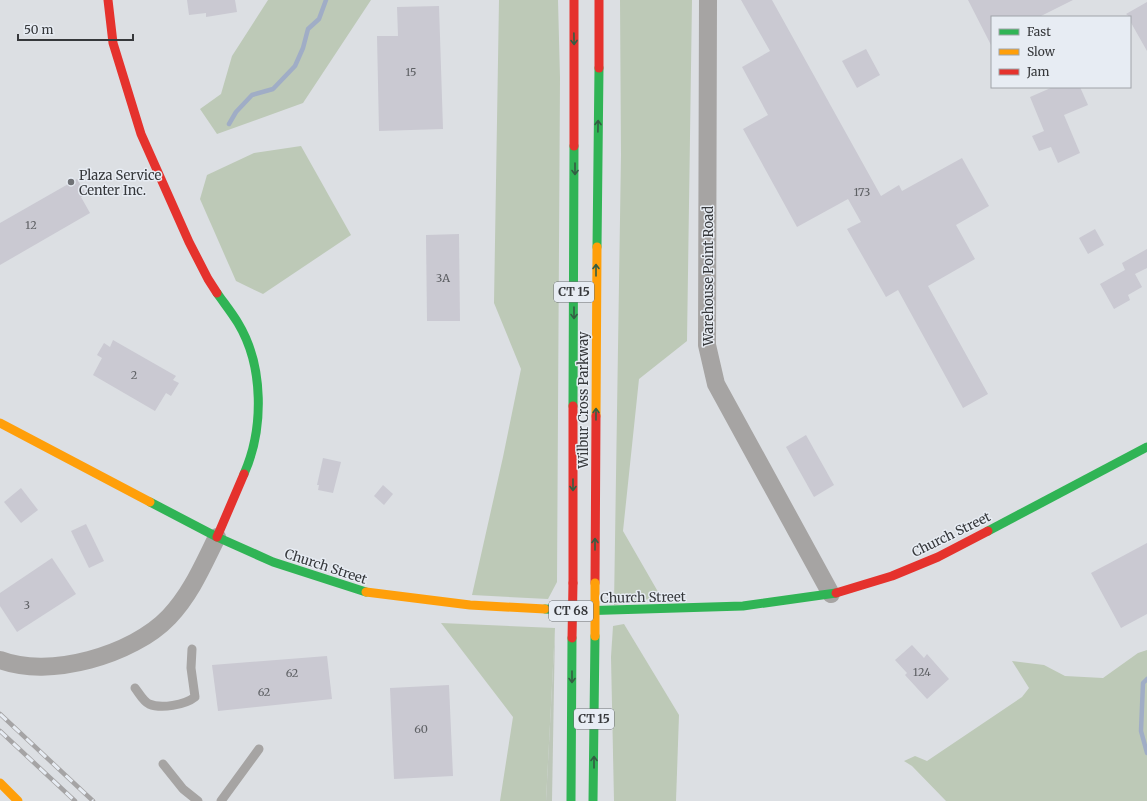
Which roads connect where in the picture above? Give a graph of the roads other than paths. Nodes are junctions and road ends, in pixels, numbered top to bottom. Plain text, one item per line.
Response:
1 (108, 0) edge
2 (574, 0) edge
3 (600, 0) edge
4 (708, 0) edge
5 (0, 423) edge
6 (1147, 446) edge
7 (217, 537) junction
8 (831, 594) junction
9 (192, 649) dead end
10 (0, 660) edge
11 (135, 688) dead end
12 (259, 749) dead end
13 (164, 764) dead end
14 (0, 783) edge
15 (18, 801) edge
16 (198, 801) edge
17 (222, 801) edge
18 (571, 801) edge
19 (593, 801) edge

1 - 7 main road
2 -> 18 main road, Wilbur Cross Parkway / CT 15, bridge
19 -> 3 main road, Wilbur Cross Parkway / CT 15, bridge
4 - 8 street, Warehouse Point Road
5 - 7 main road, Church Street / CT 68
6 - 8 main road, Church Street / CT 68
7 - 8 main road, Church Street / CT 68
7 - 10 street
9 - 11 lane
12 - 17 lane
13 - 16 lane
14 - 15 main road

